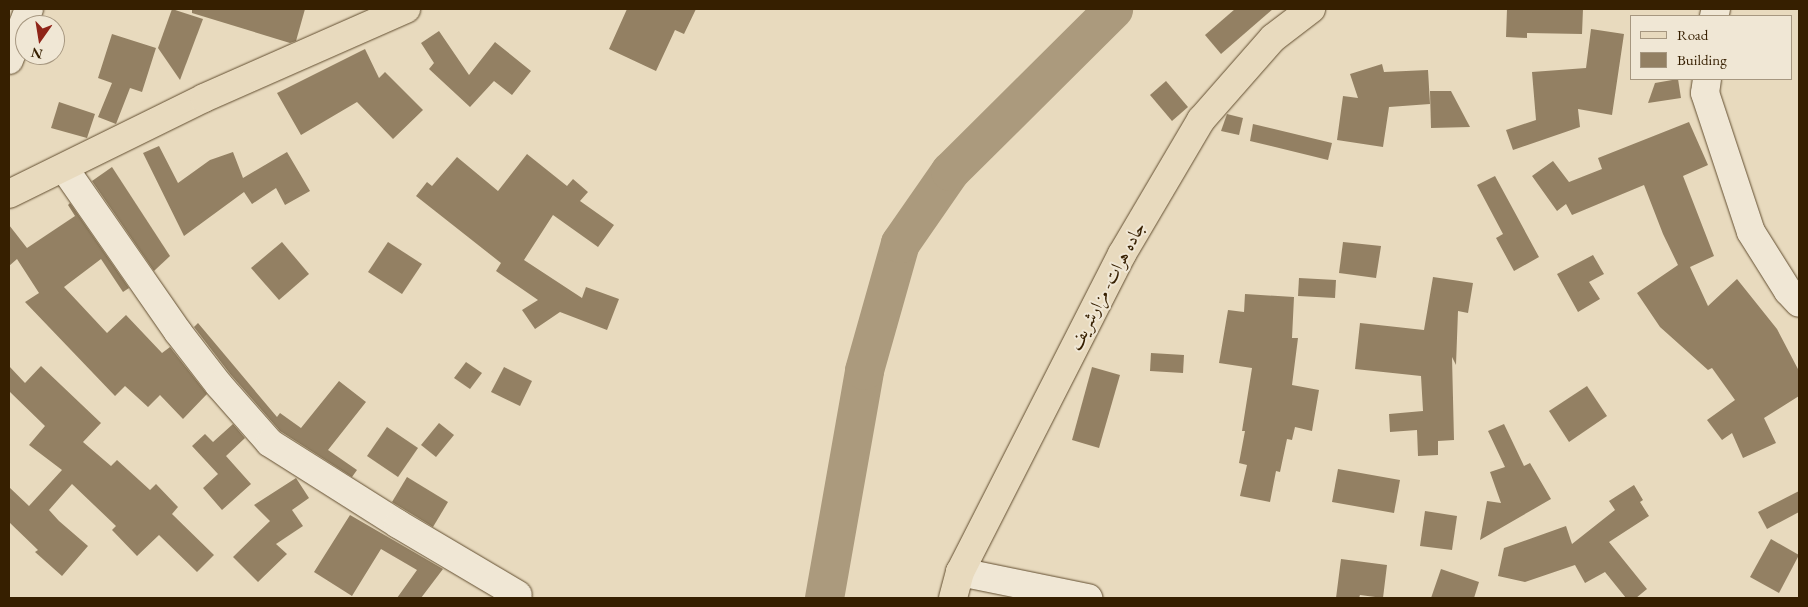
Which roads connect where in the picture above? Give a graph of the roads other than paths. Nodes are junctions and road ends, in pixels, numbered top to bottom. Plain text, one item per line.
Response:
1 (29, 9) edge
2 (406, 9) edge
3 (1311, 9) edge
4 (9, 60) edge
5 (1707, 80) edge
6 (64, 168) junction
7 (16, 191) edge
8 (1799, 303) edge
9 (960, 572) junction
10 (518, 595) dead end
11 (953, 598) edge
12 (1088, 598) edge

1 - 4 street
2 - 6 main road
3 - 9 main road, جاده هرات- مزارشریف
5 - 8 street
6 - 7 main road
6 - 10 street
9 - 11 main road, جاده هرات- مزارشریف
9 - 12 street

